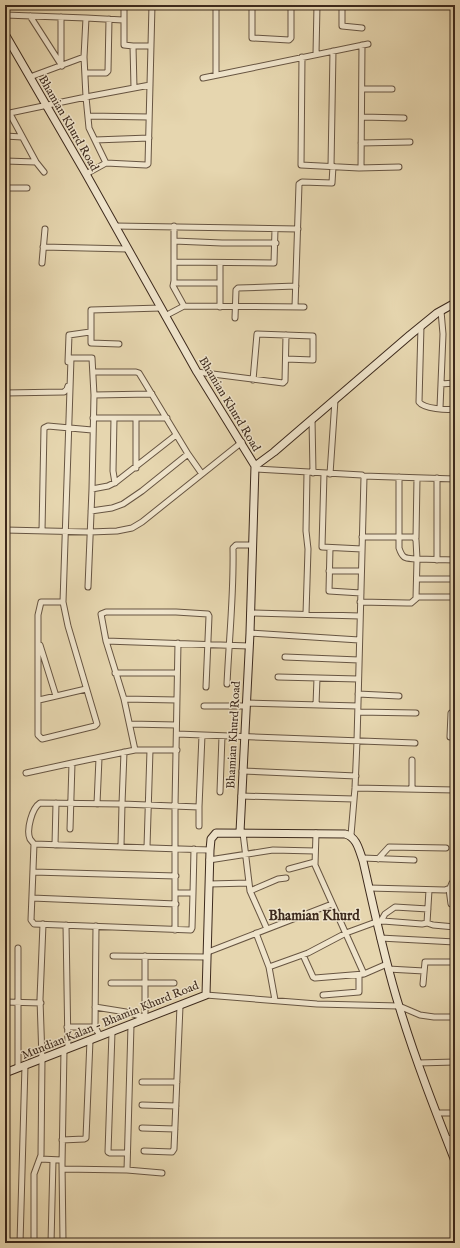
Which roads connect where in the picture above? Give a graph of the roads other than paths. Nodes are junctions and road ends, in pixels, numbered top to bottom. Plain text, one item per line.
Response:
1 (124, 5) edge
2 (152, 5) edge
3 (216, 5) edge
4 (252, 5) edge
5 (291, 5) edge
6 (317, 5) edge
7 (342, 5) edge
8 (5, 15) edge
9 (30, 16) junction
10 (61, 17) junction
11 (86, 18) junction
12 (109, 19) junction
13 (123, 20) junction
14 (362, 28) dead end
15 (5, 34) edge
16 (133, 46) junction
17 (151, 46) junction
18 (333, 51) junction
19 (316, 54) junction
20 (84, 57) junction
21 (302, 57) junction
22 (62, 65) junction
23 (85, 73) junction
24 (216, 75) junction
25 (30, 77) junction
26 (203, 78) dead end
27 (150, 85) junction
28 (134, 88) junction
29 (362, 89) junction
30 (392, 89) dead end
31 (86, 98) junction
32 (46, 106) junction
33 (8, 114) edge
34 (88, 116) junction
35 (149, 117) junction
36 (362, 117) junction
37 (404, 118) dead end
38 (5, 136) edge
39 (22, 137) junction
40 (149, 138) junction
41 (95, 140) junction
42 (361, 142) junction
43 (410, 142) dead end
44 (5, 162) edge
45 (36, 162) junction
46 (106, 163) junction
47 (332, 166) junction
48 (399, 167) dead end
49 (361, 168) junction
50 (44, 172) dead end
51 (86, 174) junction
52 (5, 188) edge
53 (27, 188) dead end
54 (115, 226) junction
55 (174, 226) junction
56 (45, 229) dead end
57 (275, 229) junction
58 (298, 229) junction
59 (174, 241) junction
60 (276, 243) junction
61 (43, 247) junction
62 (128, 249) junction
63 (42, 262) dead end
64 (175, 262) junction
65 (220, 263) junction
66 (174, 283) junction
67 (220, 283) junction
68 (296, 286) junction
69 (455, 303) edge
70 (184, 306) junction
71 (220, 307) junction
72 (235, 307) junction
73 (296, 307) junction
74 (304, 307) dead end
75 (161, 308) junction
76 (441, 311) junction
77 (165, 316) junction
78 (235, 318) dead end
79 (421, 326) junction
80 (90, 332) junction
81 (286, 335) junction
82 (119, 344) dead end
83 (286, 360) junction
84 (93, 372) junction
85 (197, 372) junction
86 (253, 380) junction
87 (455, 383) edge
88 (441, 384) junction
89 (5, 393) edge
90 (152, 394) junction
91 (94, 395) junction
92 (335, 400) junction
93 (440, 408) junction
94 (455, 409) edge
95 (93, 418) junction
96 (114, 418) junction
97 (166, 418) junction
98 (136, 419) junction
99 (312, 419) junction
100 (68, 428) junction
101 (92, 430) junction
102 (176, 435) junction
103 (242, 442) junction
104 (188, 454) junction
105 (136, 468) junction
106 (256, 468) junction
107 (307, 472) junction
108 (313, 473) junction
109 (202, 474) junction
110 (327, 474) junction
111 (363, 476) junction
112 (399, 477) junction
113 (417, 478) junction
114 (437, 478) junction
115 (455, 479) edge
116 (115, 483) junction
117 (92, 489) junction
118 (91, 511) junction
119 (5, 530) edge
120 (42, 531) junction
121 (66, 532) junction
122 (90, 532) junction
123 (362, 537) junction
124 (398, 537) junction
125 (416, 538) junction
126 (252, 545) junction
127 (330, 548) junction
128 (362, 549) junction
129 (417, 559) junction
130 (437, 560) junction
131 (455, 560) edge
132 (329, 571) junction
133 (361, 571) junction
134 (417, 579) junction
135 (455, 579) edge
136 (88, 588) dead end
137 (361, 593) junction
138 (455, 597) edge
139 (416, 598) junction
140 (63, 602) junction
141 (360, 602) junction
142 (250, 613) junction
143 (306, 614) junction
144 (360, 616) junction
145 (250, 634) junction
146 (38, 640) junction
147 (359, 640) junction
148 (106, 641) junction
149 (178, 643) junction
150 (208, 644) junction
151 (229, 645) junction
152 (249, 646) junction
153 (285, 657) dead end
154 (359, 660) junction
155 (115, 673) junction
156 (177, 673) junction
157 (278, 677) dead end
158 (317, 678) junction
159 (358, 679) junction
160 (227, 684) dead end
161 (206, 687) dead end
162 (86, 689) junction
163 (358, 694) junction
164 (56, 696) junction
165 (399, 696) dead end
166 (124, 699) junction
167 (39, 700) junction
168 (177, 700) junction
169 (246, 705) junction
170 (316, 705) junction
171 (204, 706) dead end
172 (358, 709) junction
173 (455, 711) edge
174 (416, 713) dead end
175 (130, 724) junction
176 (176, 725) junction
177 (177, 734) junction
178 (202, 735) junction
179 (222, 736) junction
180 (244, 737) junction
181 (450, 737) dead end
182 (357, 741) junction
183 (416, 743) dead end
184 (135, 750) junction
185 (150, 750) junction
186 (177, 750) junction
187 (124, 752) junction
188 (99, 758) junction
189 (412, 760) dead end
190 (72, 763) junction
191 (242, 771) junction
192 (26, 773) dead end
193 (356, 776) junction
194 (355, 788) junction
195 (412, 789) junction
196 (455, 790) edge
197 (220, 792) dead end
198 (241, 796) junction
199 (354, 799) junction
200 (56, 803) junction
201 (72, 804) junction
202 (97, 804) junction
203 (122, 804) junction
204 (148, 806) junction
205 (175, 806) junction
206 (199, 807) junction
207 (199, 826) dead end
208 (70, 829) dead end
209 (241, 832) junction
210 (316, 833) junction
211 (351, 835) junction
212 (34, 844) junction
213 (55, 844) junction
214 (121, 846) junction
215 (147, 847) junction
216 (176, 848) junction
217 (446, 848) dead end
218 (194, 849) junction
219 (210, 850) junction
220 (315, 851) junction
221 (245, 854) junction
222 (362, 858) junction
223 (210, 860) junction
224 (378, 860) junction
225 (414, 860) dead end
226 (315, 862) junction
227 (289, 869) dead end
228 (33, 872) junction
229 (176, 876) junction
230 (286, 878) dead end
231 (455, 882) edge
232 (249, 883) junction
233 (209, 884) junction
234 (369, 888) junction
235 (448, 889) junction
236 (429, 890) junction
237 (250, 891) junction
238 (176, 893) junction
239 (193, 893) junction
240 (32, 898) junction
241 (176, 904) junction
242 (332, 904) junction
243 (455, 906) edge
244 (428, 909) junction
245 (379, 921) junction
246 (427, 923) junction
247 (43, 924) junction
248 (66, 925) junction
249 (96, 926) junction
250 (455, 927) edge
251 (267, 929) junction
252 (175, 930) junction
253 (256, 933) junction
254 (345, 934) junction
255 (380, 938) junction
256 (455, 942) edge
257 (18, 948) dead end
258 (208, 955) junction
259 (303, 955) junction
260 (113, 956) dead end
261 (145, 956) junction
262 (455, 962) edge
263 (388, 966) junction
264 (269, 967) junction
265 (424, 971) junction
266 (361, 974) junction
267 (111, 983) dead end
268 (174, 983) dead end
269 (146, 984) junction
270 (424, 984) dead end
271 (206, 995) junction
272 (323, 995) dead end
273 (275, 1000) junction
274 (5, 1002) edge
275 (17, 1002) junction
276 (40, 1003) junction
277 (180, 1006) junction
278 (399, 1006) junction
279 (95, 1007) junction
280 (455, 1017) edge
281 (146, 1018) junction
282 (131, 1025) junction
283 (67, 1027) junction
284 (95, 1027) junction
285 (112, 1032) junction
286 (100, 1036) junction
287 (90, 1040) junction
288 (66, 1050) junction
289 (42, 1059) junction
290 (455, 1062) edge
291 (418, 1063) junction
292 (25, 1065) junction
293 (18, 1068) junction
294 (5, 1073) edge
295 (142, 1082) dead end
296 (177, 1082) junction
297 (142, 1104) dead end
298 (176, 1106) junction
299 (436, 1113) junction
300 (455, 1113) edge
301 (142, 1128) dead end
302 (175, 1129) junction
303 (455, 1138) edge
304 (446, 1139) junction
305 (62, 1140) junction
306 (144, 1150) dead end
307 (127, 1152) junction
308 (40, 1159) junction
309 (53, 1160) junction
310 (62, 1160) junction
311 (455, 1161) edge
312 (62, 1169) junction
313 (127, 1170) junction
314 (162, 1173) dead end
315 (63, 1241) dead end
316 (20, 1243) edge
317 (34, 1243) edge
318 (51, 1243) edge

1 - 13 street
2 - 17 street
3 - 24 street
4 - 5 street
6 - 19 street
7 - 14 street
8 - 9 street
9 - 10 street
9 - 22 street
10 - 11 street
10 - 22 street
11 - 12 street
11 - 20 street
12 - 13 street
12 - 23 street
13 - 16 street
15 - 25 street, Bhamian Khurd Road
16 - 17 street
16 - 28 street
17 - 27 street
18 - 19 street
18 - 29 street
18 - 47 street
19 - 21 street
20 - 22 street
20 - 23 street
21 - 24 street
21 - 47 street
22 - 25 street
23 - 31 street
24 - 26 street
25 - 32 street, Bhamian Khurd Road
27 - 28 street
27 - 35 street
28 - 31 street
29 - 30 street
29 - 36 street
31 - 32 street
31 - 34 street
32 - 33 street
32 - 51 street, Bhamian Khurd Road
33 - 39 street
34 - 35 street
34 - 41 street
35 - 40 street
36 - 37 street
36 - 42 street
38 - 39 street
39 - 45 street
40 - 41 street
40 - 46 street
41 - 46 street
42 - 43 street
42 - 49 street
44 - 45 street
45 - 50 street
46 - 51 street
47 - 49 street
47 - 58 street
48 - 49 street
51 - 54 street, Bhamian Khurd Road
52 - 53 street
54 - 55 street
54 - 62 street, Bhamian Khurd Road
55 - 57 street
55 - 59 street
56 - 61 street
57 - 58 street
57 - 60 street
58 - 68 street
59 - 60 street
59 - 64 street
60 - 65 street
61 - 62 street
61 - 63 street
62 - 75 street, Bhamian Khurd Road
64 - 65 street
64 - 66 street
65 - 67 street
66 - 67 street
66 - 70 street
67 - 71 street
68 - 72 street
68 - 73 street
69 - 76 street
70 - 71 street
70 - 77 street
71 - 72 street
72 - 73 street
72 - 78 street
73 - 74 street
75 - 77 street, Bhamian Khurd Road
75 - 80 street
76 - 79 street
76 - 88 street
77 - 85 street, Bhamian Khurd Road
79 - 92 street
79 - 93 street
80 - 82 street
80 - 89 street
81 - 83 street
81 - 83 street
81 - 86 street
83 - 86 street
84 - 90 street
84 - 91 street
84 - 100 street
85 - 86 street
85 - 103 street, Bhamian Khurd Road
87 - 88 street
88 - 93 street
90 - 91 street
90 - 97 street
91 - 95 street
92 - 99 street
92 - 110 street
93 - 94 street
95 - 96 street
95 - 101 street
96 - 98 street
96 - 116 street
97 - 98 street
97 - 102 street
98 - 105 street
99 - 106 street
99 - 108 street
100 - 101 street
100 - 120 street
100 - 121 street
101 - 117 street
102 - 104 street
102 - 105 street
103 - 106 street, Bhamian Khurd Road
103 - 109 street
104 - 109 street
104 - 118 street
105 - 116 street
106 - 107 street
106 - 126 street, Bhamian Khurd Road
107 - 108 street
107 - 143 street
108 - 110 street
109 - 122 street
110 - 111 street
110 - 127 street
111 - 112 street
111 - 123 street
112 - 113 street
112 - 124 street
113 - 114 street
113 - 125 street
114 - 115 street
114 - 130 street
116 - 117 street
117 - 118 street
118 - 122 street
119 - 120 street
120 - 121 street
121 - 122 street
121 - 140 street
122 - 136 street
123 - 124 street
123 - 128 street
124 - 125 street
124 - 129 street
125 - 129 street
126 - 142 street, Bhamian Khurd Road
126 - 151 street
127 - 128 street
127 - 132 street
128 - 133 street
129 - 130 street
129 - 134 street
130 - 131 street
132 - 133 street
132 - 137 street
133 - 137 street
134 - 135 street
134 - 139 street
137 - 141 street
138 - 139 street
139 - 141 street
140 - 146 street
140 - 162 street
141 - 144 street
142 - 143 street
142 - 145 street, Bhamian Khurd Road
143 - 144 street
144 - 147 street
145 - 147 street
145 - 152 street, Bhamian Khurd Road
146 - 164 street
146 - 167 street
147 - 154 street
148 - 149 street
148 - 150 street
148 - 155 street
149 - 150 street
149 - 156 street
150 - 151 street
150 - 161 street
151 - 152 street
151 - 160 street
152 - 169 street, Bhamian Khurd Road
153 - 154 street
154 - 159 street
155 - 156 street
155 - 166 street
156 - 168 street
157 - 158 street
158 - 159 street
158 - 170 street
159 - 163 street
162 - 164 street
162 - 167 street
163 - 165 street
163 - 172 street
164 - 167 street
166 - 168 street
166 - 175 street
168 - 176 street
169 - 170 street
169 - 171 street
169 - 180 street, Bhamian Khurd Road
170 - 172 street
172 - 174 street
172 - 182 street
173 - 181 street
175 - 176 street
175 - 184 street
176 - 177 street
177 - 178 street
177 - 186 street
178 - 179 street
178 - 206 street
179 - 180 street
179 - 197 street
180 - 182 street
180 - 191 street, Bhamian Khurd Road
182 - 183 street
182 - 193 street
184 - 185 street
184 - 187 street
185 - 186 street
185 - 204 street
186 - 205 street
187 - 188 street
187 - 203 street
188 - 190 street
188 - 202 street
189 - 195 street
190 - 192 street
190 - 201 street
191 - 193 street
191 - 198 street, Bhamian Khurd Road
193 - 194 street
194 - 195 street
194 - 199 street
195 - 196 street
198 - 199 street
198 - 209 street, Bhamian Khurd Road
199 - 211 street
200 - 201 street
200 - 212 street
200 - 213 street
201 - 202 street
201 - 208 street
202 - 203 street
203 - 204 street
203 - 214 street
204 - 205 street
204 - 215 street
205 - 206 street
205 - 216 street
206 - 207 street
209 - 210 street
209 - 219 street, Mundian Kalan - Bhamin Khurd Road
209 - 221 street
210 - 211 street
210 - 220 street
211 - 222 street
212 - 213 street
212 - 228 street
213 - 214 street
214 - 215 street
215 - 216 street
216 - 218 street
216 - 229 street
217 - 224 street
218 - 219 street
218 - 239 street
219 - 223 street, Mundian Kalan - Bhamin Khurd Road
220 - 221 street
220 - 226 street
221 - 223 street
221 - 232 street
222 - 224 street
222 - 234 street
223 - 233 street, Mundian Kalan - Bhamin Khurd Road
224 - 225 street
226 - 227 street
226 - 242 street
228 - 229 street
228 - 240 street
229 - 238 street
230 - 237 street
231 - 235 street
232 - 233 street
232 - 237 street
233 - 258 street, Mundian Kalan - Bhamin Khurd Road
234 - 236 street
234 - 245 street
235 - 236 street
235 - 243 street
236 - 244 street
237 - 251 street
238 - 239 street
238 - 241 street
239 - 252 street
240 - 241 street
240 - 247 street
241 - 252 street
242 - 251 street
242 - 254 street
244 - 245 street
244 - 246 street
245 - 246 street
245 - 254 street
245 - 255 street
246 - 250 street
247 - 248 street
247 - 276 street
248 - 249 street
248 - 283 street
249 - 252 street
249 - 279 street
251 - 253 street
253 - 258 street
253 - 264 street
254 - 259 street
254 - 266 street
255 - 256 street
255 - 263 street
257 - 275 street
258 - 261 street
258 - 271 street, Mundian Kalan - Bhamin Khurd Road
259 - 264 street
259 - 266 street
260 - 261 street
261 - 269 street
262 - 265 street
263 - 265 street
263 - 266 street
263 - 278 street
264 - 273 street
265 - 270 street
266 - 272 street
267 - 269 street
268 - 269 street
269 - 281 street
271 - 273 street
271 - 277 street, Mundian Kalan - Bhamin Khurd Road
273 - 278 street
274 - 275 street
275 - 276 street
275 - 293 street
276 - 289 street
277 - 281 street, Mundian Kalan - Bhamin Khurd Road
277 - 296 street
278 - 280 street
278 - 291 street
279 - 281 street
279 - 284 street
281 - 282 street, Mundian Kalan - Bhamin Khurd Road
282 - 285 street, Mundian Kalan - Bhamin Khurd Road
282 - 307 street
283 - 284 street
283 - 288 street
284 - 286 street
285 - 286 street, Mundian Kalan - Bhamin Khurd Road
285 - 307 street
286 - 287 street, Mundian Kalan - Bhamin Khurd Road
287 - 288 street, Mundian Kalan - Bhamin Khurd Road
287 - 305 street
288 - 289 street, Mundian Kalan - Bhamin Khurd Road
288 - 305 street
289 - 292 street, Mundian Kalan - Bhamin Khurd Road
289 - 308 street
290 - 291 street
291 - 299 street
292 - 293 street, Mundian Kalan - Bhamin Khurd Road
292 - 316 street
293 - 294 street, Mundian Kalan - Bhamin Khurd Road
295 - 296 street
296 - 298 street
297 - 298 street
298 - 302 street
299 - 300 street
299 - 304 street
301 - 302 street
302 - 306 street
303 - 304 street
304 - 311 street
305 - 310 street
307 - 313 street
308 - 309 street
308 - 317 street
309 - 310 street
309 - 318 street
310 - 312 street
312 - 313 street
312 - 315 street
313 - 314 street

